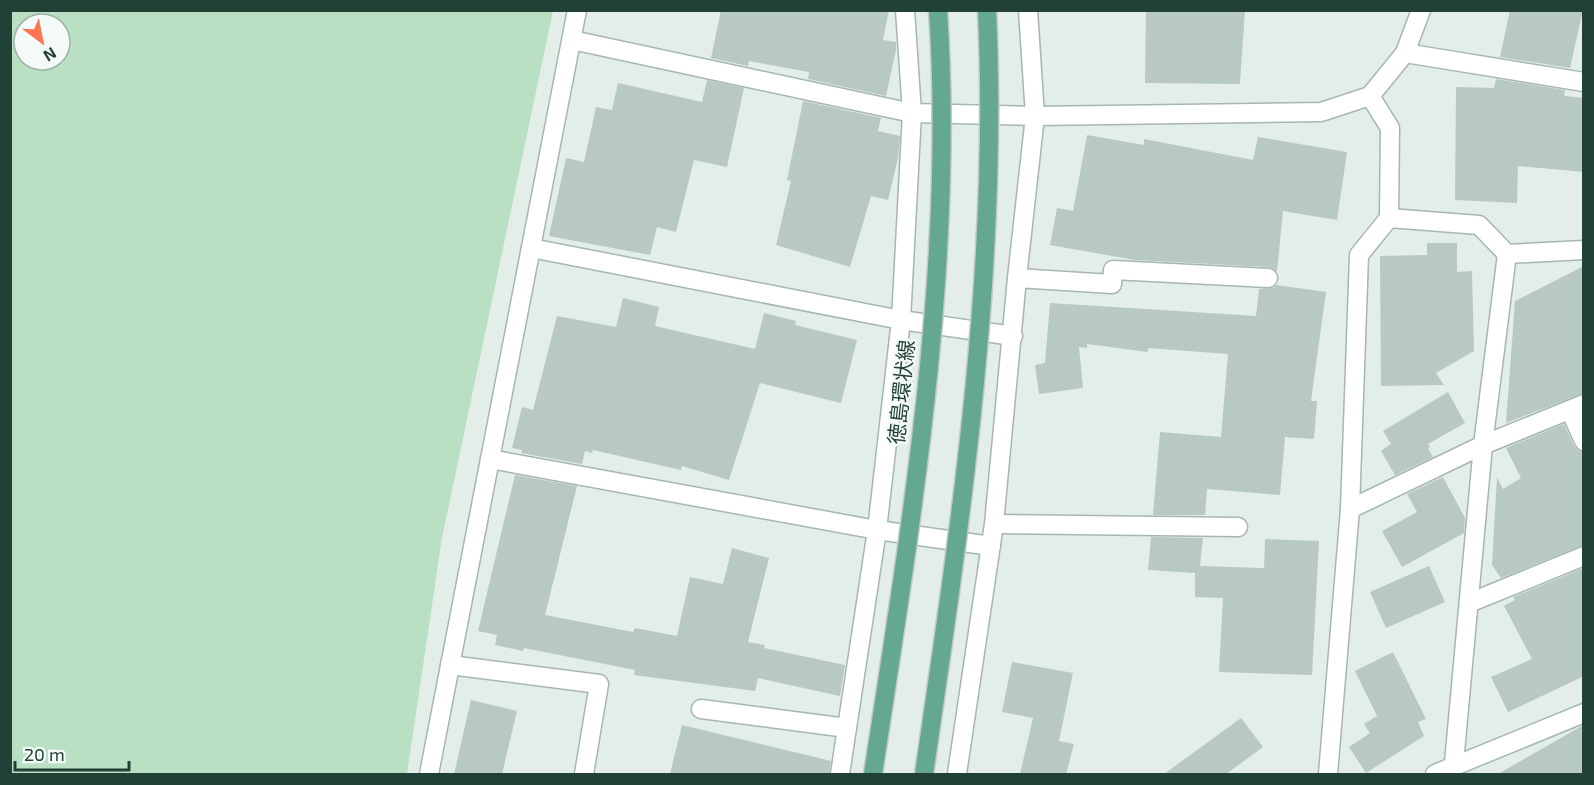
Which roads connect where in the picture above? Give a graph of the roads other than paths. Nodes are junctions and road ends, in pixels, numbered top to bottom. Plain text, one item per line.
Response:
1 (578, 10) edge
2 (905, 10) edge
3 (938, 10) edge
4 (987, 10) edge
5 (1028, 10) edge
6 (1421, 10) edge
7 (572, 40) junction
8 (1405, 53) junction
9 (1584, 82) edge
10 (1370, 96) junction
11 (912, 112) junction
12 (1035, 116) junction
13 (1389, 218) junction
14 (531, 248) junction
15 (1584, 250) edge
16 (1507, 254) junction
17 (1017, 278) junction
18 (1268, 278) dead end
19 (901, 320) junction
20 (1013, 336) junction
21 (1577, 407) edge
22 (1584, 441) edge
23 (1483, 445) junction
24 (490, 459) junction
25 (1350, 509) junction
26 (994, 524) junction
27 (1238, 527) dead end
28 (877, 530) junction
29 (991, 546) junction
30 (1584, 556) edge
31 (1469, 603) junction
32 (450, 665) junction
33 (701, 709) dead end
34 (1584, 713) edge
35 (847, 728) junction
36 (1454, 771) edge
37 (429, 774) edge
38 (584, 774) edge
39 (840, 774) edge
40 (873, 774) edge
41 (924, 774) edge
42 (957, 774) edge
43 (1328, 774) edge
44 (1435, 774) edge

1 - 7 street
2 - 11 street
3 - 40 main road, 徳島環状線, bridge
4 - 41 main road, bridge
5 - 12 street
6 - 8 street
7 - 11 street
7 - 14 street
8 - 9 street
8 - 10 street
10 - 12 street
10 - 13 street
11 - 12 street
11 - 19 street
12 - 17 street
13 - 16 street
13 - 25 street
14 - 19 street
14 - 24 street
15 - 16 street
16 - 23 street
17 - 18 street
17 - 20 street
19 - 20 street
19 - 28 street
20 - 26 street
21 - 22 street
21 - 23 street
23 - 25 street
23 - 31 street
24 - 28 street
24 - 32 street
25 - 43 street
26 - 27 street
26 - 29 street
28 - 29 street
28 - 35 street
29 - 42 street
30 - 31 street
31 - 36 street
32 - 37 street
32 - 38 street
33 - 35 street
34 - 36 street
35 - 39 street
36 - 44 street

